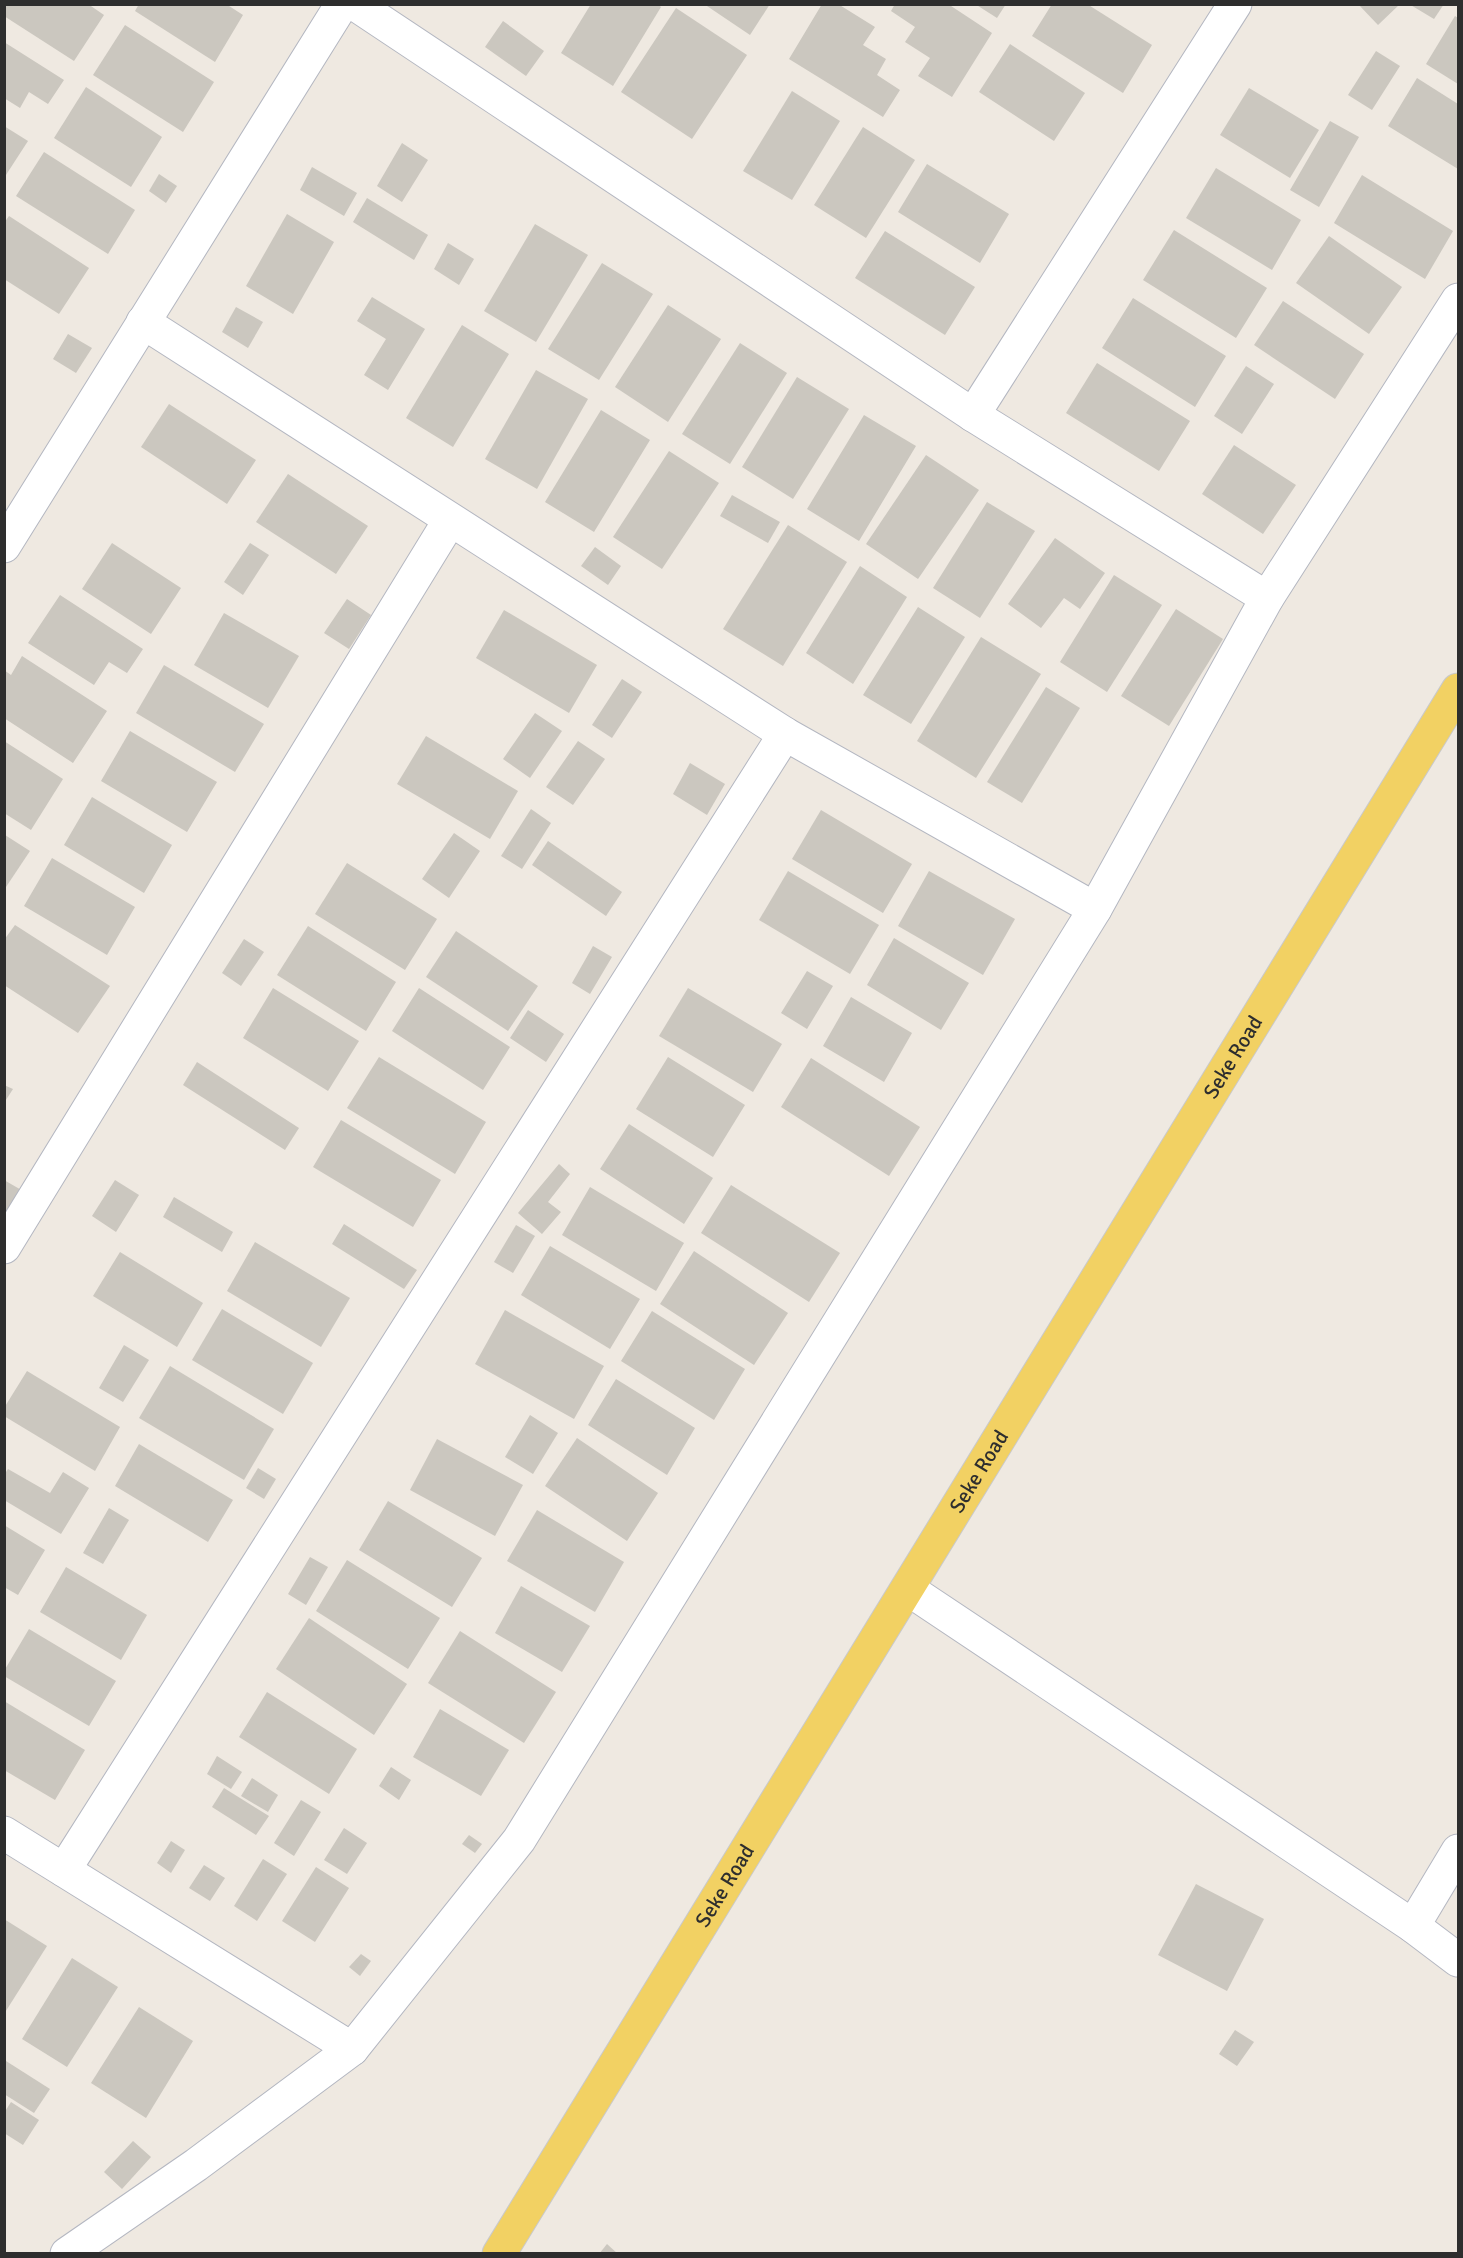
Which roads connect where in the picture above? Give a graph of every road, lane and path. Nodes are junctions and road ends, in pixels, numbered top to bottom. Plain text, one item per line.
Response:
1 (342, 4) edge
2 (355, 4) edge
3 (1234, 4) edge
4 (1458, 300) edge
5 (143, 322) junction
6 (973, 415) junction
7 (450, 520) junction
8 (4, 546) edge
9 (1267, 598) junction
10 (1458, 690) edge
11 (785, 734) junction
12 (1095, 909) junction
13 (4, 1247) edge
14 (908, 1589) junction
15 (4, 1833) edge
16 (1458, 1851) edge
17 (64, 1870) junction
18 (1413, 1926) junction
19 (1458, 1960) edge
20 (352, 2049) junction
21 (67, 2253) edge
22 (499, 2253) edge

1 - 5 street
2 - 6 street
3 - 6 street
4 - 9 street
5 - 7 street
5 - 8 street
6 - 9 street
7 - 11 street
7 - 13 street
9 - 12 street
10 - 14 main road, Seke Road
11 - 12 street
11 - 17 street
12 - 20 street
14 - 18 street
14 - 22 main road, Seke Road
15 - 17 street
16 - 18 street
17 - 20 street
18 - 19 street
20 - 21 street

